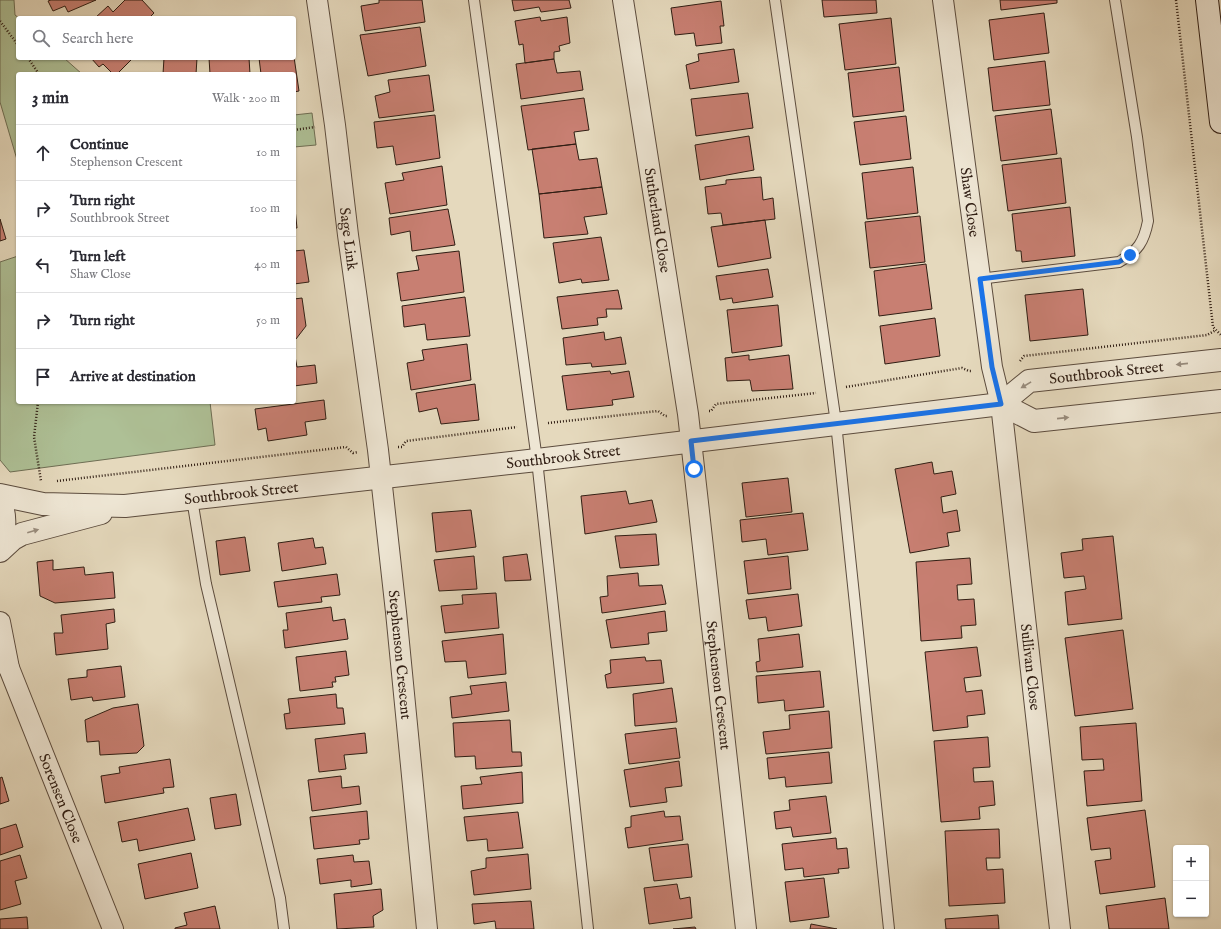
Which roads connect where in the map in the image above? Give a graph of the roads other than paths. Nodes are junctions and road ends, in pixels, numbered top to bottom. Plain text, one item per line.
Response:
1 (317, 0) edge
2 (474, 0) edge
3 (622, 0) edge
4 (775, 0) edge
5 (943, 0) edge
6 (1115, 0) edge
7 (1207, 0) edge
8 (1221, 122) edge
9 (980, 279) junction
10 (1221, 360) edge
11 (1221, 400) edge
12 (1001, 404) junction
13 (836, 423) junction
14 (691, 441) junction
15 (537, 460) junction
16 (381, 477) junction
17 (0, 495) edge
18 (192, 499) junction
19 (0, 503) edge
20 (125, 506) junction
21 (0, 550) edge
22 (0, 622) edge
23 (4, 662) edge
24 (113, 929) edge
25 (284, 929) edge
26 (427, 929) edge
27 (588, 929) edge
28 (746, 929) edge
29 (889, 929) edge
30 (1060, 929) edge

1 - 16 street, Sage Link
2 - 15 lane
3 - 14 street, Sutherland Close
4 - 13 lane
5 - 9 street, Shaw Close
6 - 9 lane
7 - 8 street
9 - 12 street, Shaw Close
10 -> 12 street, Southbrook Street
12 -> 11 street
12 - 13 street, Southbrook Street
12 - 30 street, Sullivan Close
13 - 14 street, Southbrook Street
13 - 29 lane
14 - 15 street, Southbrook Street
14 - 28 street, Stephenson Crescent
15 - 16 street, Southbrook Street
15 - 27 lane
16 - 18 street, Southbrook Street
16 - 26 street, Stephenson Crescent
17 - 20 street, Southbrook Street
18 - 20 street, Southbrook Street
18 - 25 lane
19 - 21 street
21 -> 20 street, Southbrook Street
22 - 23 street, Sorensen Close
23 - 24 street, Sorensen Close

